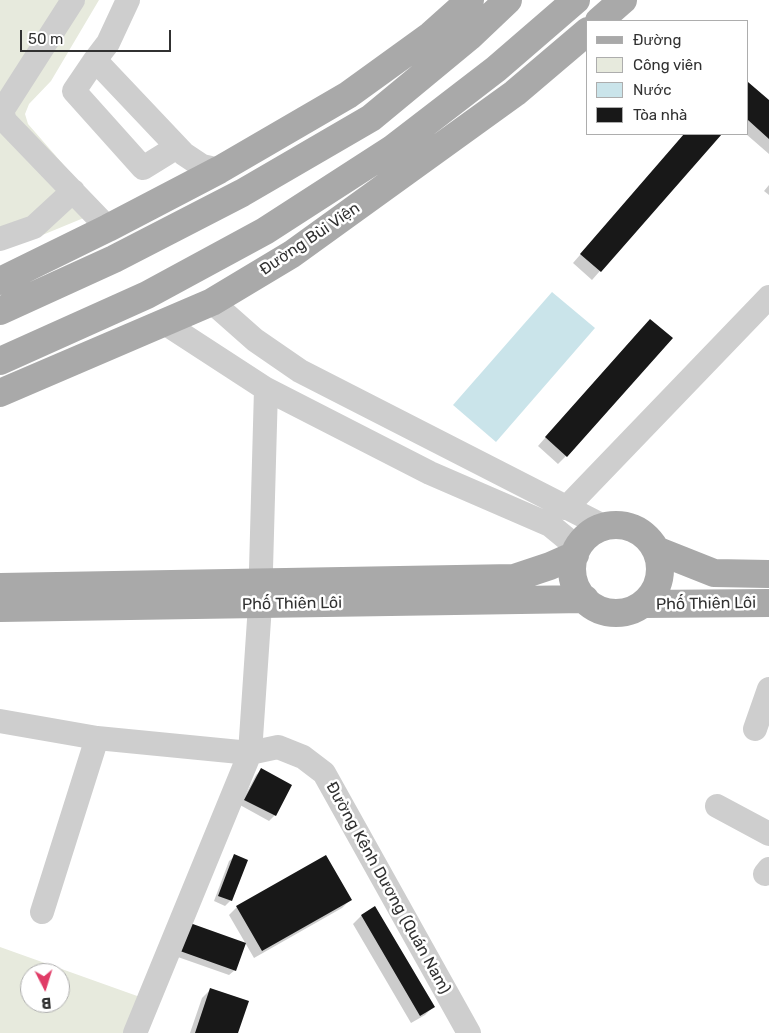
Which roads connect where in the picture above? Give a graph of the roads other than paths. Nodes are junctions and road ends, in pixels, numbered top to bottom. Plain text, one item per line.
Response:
1 (73, 0) edge
2 (128, 0) edge
3 (470, 0) edge
4 (508, 0) edge
5 (576, 0) edge
6 (623, 0) edge
7 (600, 20) edge
8 (586, 33) edge
9 (95, 60) junction
10 (177, 147) junction
11 (218, 170) junction
12 (73, 191) junction
13 (242, 193) junction
14 (108, 228) junction
15 (0, 239) edge
16 (0, 281) edge
17 (769, 297) edge
18 (212, 302) junction
19 (0, 311) edge
20 (163, 322) junction
21 (0, 361) edge
22 (266, 389) junction
23 (0, 393) edge
24 (566, 508) junction
25 (605, 527) junction
26 (656, 550) junction
27 (576, 552) junction
28 (769, 574) edge
29 (0, 587) edge
30 (512, 589) junction
31 (260, 594) junction
32 (585, 599) junction
33 (769, 603) edge
34 (643, 604) junction
35 (0, 608) edge
36 (769, 688) edge
37 (0, 722) edge
38 (755, 729) dead end
39 (97, 738) junction
40 (250, 753) junction
41 (717, 806) dead end
42 (769, 834) edge
43 (42, 912) dead end
44 (135, 1033) edge
45 (469, 1033) edge

1 - 12 street
2 - 9 street
3 - 11 main road
4 - 13 main road
5 - 21 main road, Đường Bùi Viện
6 - 7 main road
8 - 18 main road, Đường Bùi Viện
9 - 10 street
9 - 10 street
10 - 11 street
11 - 13 main road
11 - 14 main road
12 - 14 street
12 - 15 street
13 - 19 main road
14 - 16 main road
17 - 24 street
18 - 20 main road, Đường Bùi Viện
18 - 24 street
20 - 22 street
20 - 23 main road, Đường Bùi Viện
22 - 27 street
22 - 31 street
24 - 25 street
25 - 26 main road
25 - 27 main road
26 - 28 main road, Phố Thiên Lôi
26 - 34 main road
27 - 30 main road, Phố Thiên Lôi
27 - 32 main road
29 - 31 main road, Phố Thiên Lôi
30 - 31 main road, Phố Thiên Lôi
30 - 32 main road, Phố Thiên Lôi
31 - 35 main road, Phố Thiên Lôi
31 - 40 street
32 - 34 main road
33 - 34 main road, Phố Thiên Lôi
36 - 38 street
37 - 39 street, Đường Kênh Dương (Quán Nam)
39 - 40 street, Đường Kênh Dương (Quán Nam)
39 - 43 street
40 - 44 street
40 - 45 street, Đường Kênh Dương (Quán Nam)
41 - 42 street

